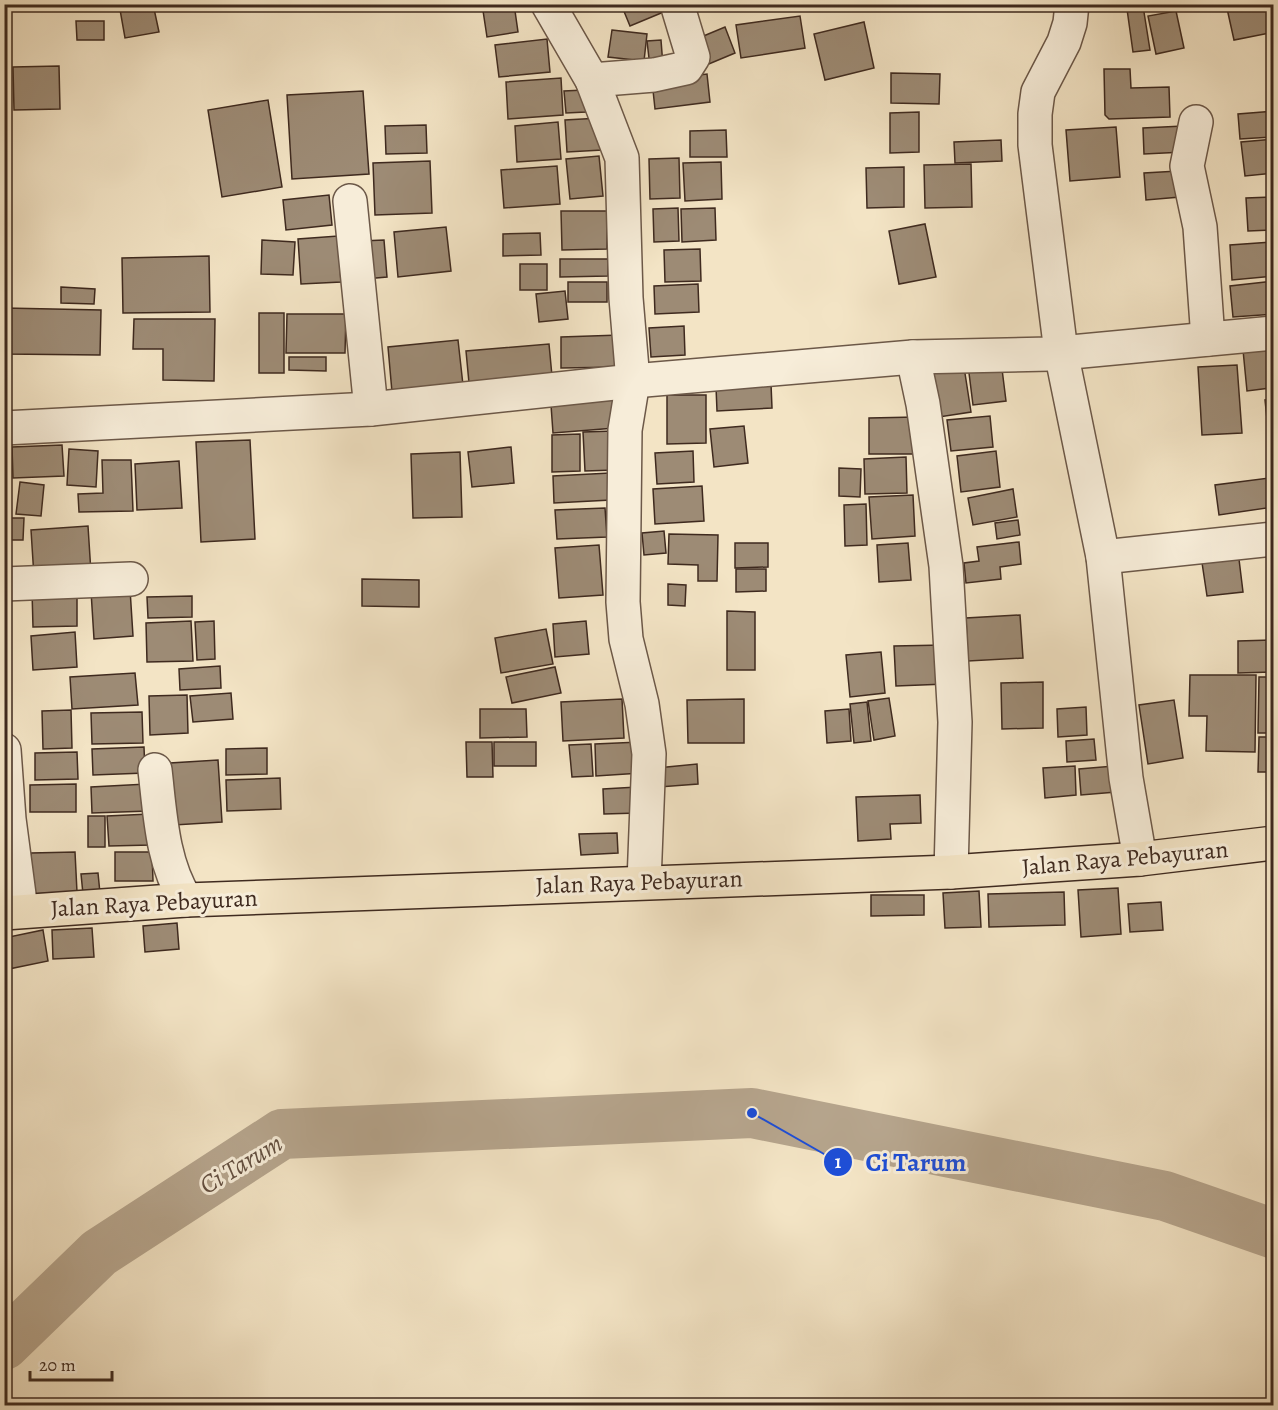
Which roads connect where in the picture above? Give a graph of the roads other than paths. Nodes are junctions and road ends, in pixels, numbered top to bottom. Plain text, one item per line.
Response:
1 (548, 4) edge
2 (677, 4) edge
3 (1072, 4) edge
4 (592, 80) junction
5 (1196, 122) dead end
6 (350, 201) dead end
7 (1274, 333) edge
8 (1208, 339) junction
9 (1062, 352) junction
10 (913, 357) junction
11 (633, 381) junction
12 (371, 409) junction
13 (4, 428) edge
14 (1274, 539) edge
15 (1103, 557) junction
16 (131, 579) dead end
17 (4, 584) edge
18 (4, 750) edge
19 (155, 770) dead end
20 (1274, 843) edge
21 (1140, 859) junction
22 (951, 872) junction
23 (644, 882) junction
24 (186, 900) junction
25 (13, 912) edge

1 - 4 street
2 - 4 street
3 - 9 street
4 - 11 street
5 - 8 street
6 - 12 street
7 - 8 street
8 - 9 street
9 - 10 street
9 - 15 street
10 - 11 street
10 - 22 street
11 - 12 street
11 - 23 street
12 - 13 street
14 - 15 street
15 - 21 street
16 - 17 street
18 - 25 street
19 - 24 street
20 - 21 main road, Jalan Raya Pebayuran
21 - 22 main road, Jalan Raya Pebayuran
22 - 23 main road, Jalan Raya Pebayuran
23 - 24 main road, Jalan Raya Pebayuran
24 - 25 main road, Jalan Raya Pebayuran

